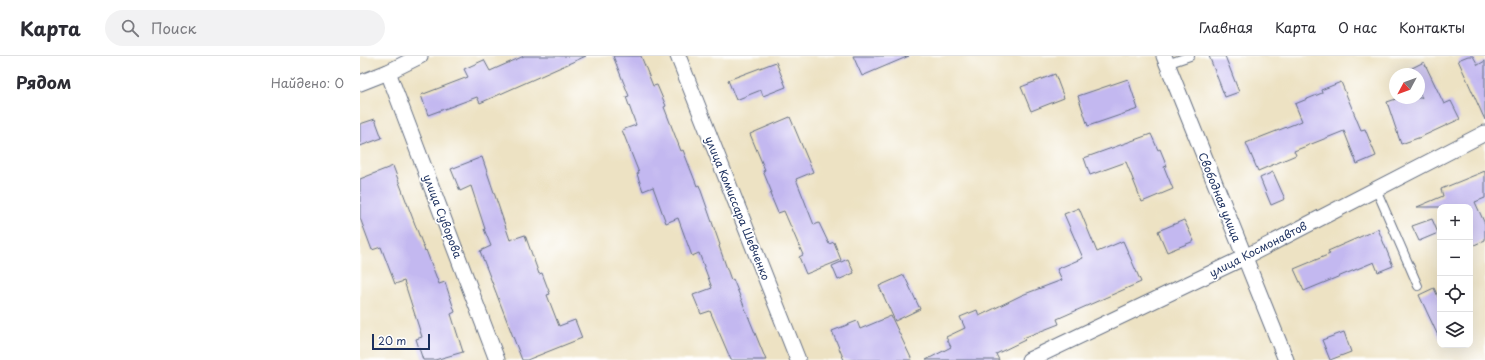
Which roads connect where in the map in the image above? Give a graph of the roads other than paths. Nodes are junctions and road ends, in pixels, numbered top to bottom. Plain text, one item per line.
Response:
1 (420, 56) edge
2 (678, 56) edge
3 (1190, 56) edge
4 (1166, 60) edge
5 (388, 72) junction
6 (360, 83) edge
7 (1485, 133) edge
8 (1376, 189) junction
9 (1245, 257) junction
10 (1418, 286) dead end
11 (1037, 358) edge
12 (497, 360) edge
13 (798, 360) edge
14 (1286, 360) edge

1 - 5 street
2 - 13 street, улица Комиссара Шевченко
3 - 4 lane
4 - 9 street, Свободная улица
5 - 6 street
5 - 12 street, улица Суворова
7 - 8 street, улица Космонавтов
8 - 9 street, улица Космонавтов
8 - 10 lane
9 - 11 street, улица Космонавтов
9 - 14 street, Свободная улица

